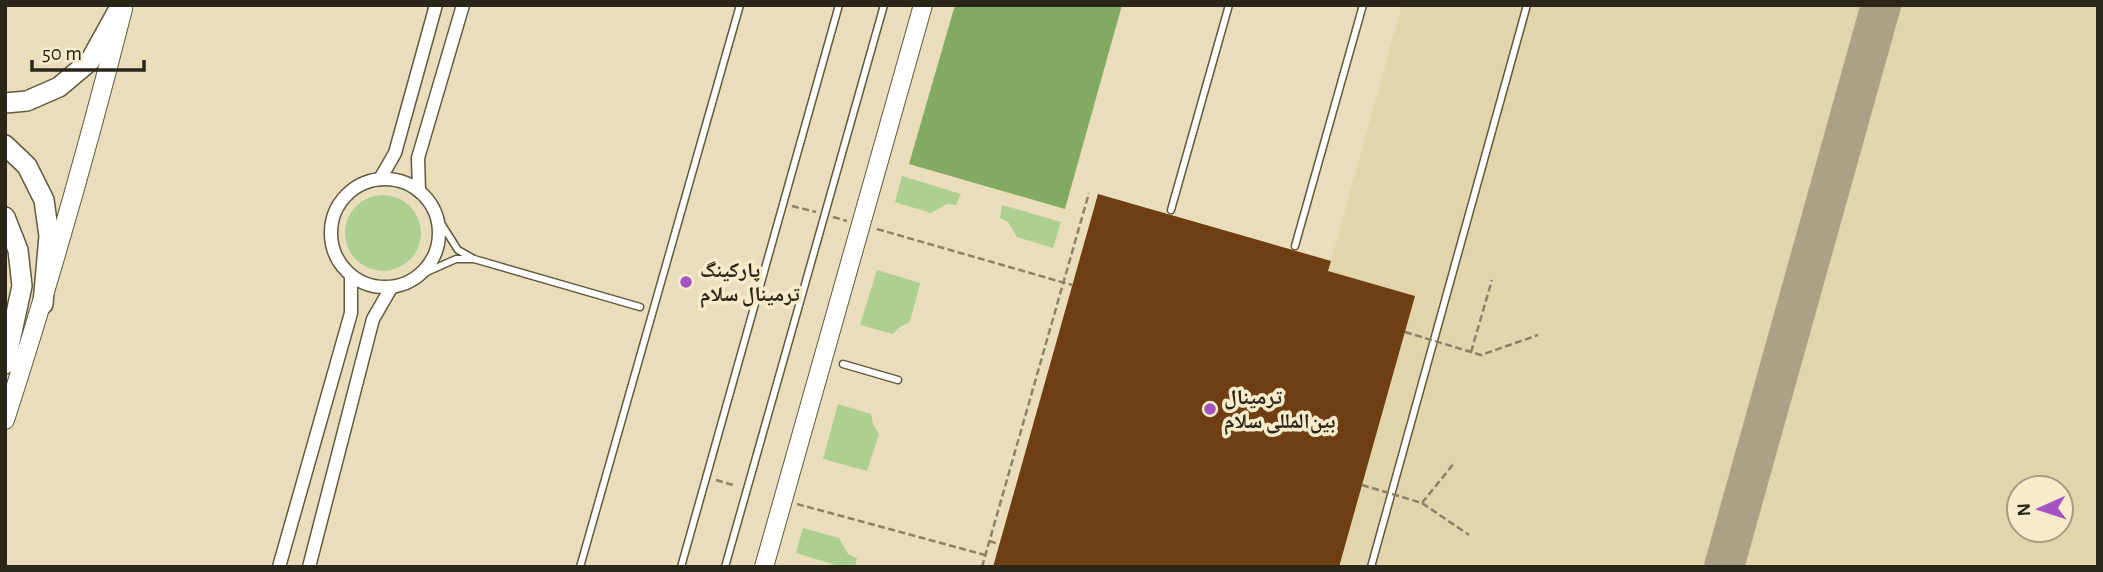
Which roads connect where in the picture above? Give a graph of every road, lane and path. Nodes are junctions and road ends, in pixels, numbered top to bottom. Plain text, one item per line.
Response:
1 (122, 5) edge
2 (436, 5) edge
3 (463, 5) edge
4 (740, 5) edge
5 (839, 5) edge
6 (884, 5) edge
7 (922, 5) edge
8 (1229, 5) edge
9 (1363, 5) edge
10 (1527, 5) edge
11 (5, 103) edge
12 (5, 145) edge
13 (380, 178) junction
14 (419, 191) junction
15 (1089, 193) dead end
16 (783, 203) junction
17 (1171, 210) dead end
18 (825, 215) junction
19 (5, 217) edge
20 (438, 217) junction
21 (861, 224) junction
22 (1295, 246) dead end
23 (474, 258) junction
24 (420, 275) junction
25 (351, 276) junction
26 (1492, 280) dead end
27 (1064, 282) junction
28 (1072, 285) dead end
29 (391, 288) junction
30 (43, 304) junction
31 (640, 307) dead end
32 (1405, 332) dead end
33 (1538, 335) dead end
34 (1471, 352) junction
35 (5, 364) edge
36 (844, 364) dead end
37 (898, 380) dead end
38 (5, 420) edge
39 (1455, 462) dead end
40 (706, 477) junction
41 (1362, 485) dead end
42 (748, 489) junction
43 (783, 500) junction
44 (1422, 503) junction
45 (1469, 535) dead end
46 (989, 541) junction
47 (999, 544) dead end
48 (985, 555) junction
49 (279, 567) edge
50 (309, 567) edge
51 (580, 567) edge
52 (681, 567) edge
53 (725, 567) edge
54 (764, 567) edge
55 (982, 567) edge
56 (1371, 567) edge

1 - 11 main road
1 - 30 street
2 - 13 street
3 - 14 street
4 - 51 lane
5 - 16 lane
6 - 18 lane
7 - 21 street
8 - 17 lane
9 - 22 lane
10 - 56 lane
12 - 30 main road
13 - 14 street
13 - 25 street
14 - 20 street
15 - 27 path
16 - 18 path
16 - 40 lane
18 - 21 path
18 - 42 lane
19 - 35 main road
20 - 23 lane
20 - 24 street
21 - 27 path
21 - 43 street
23 - 24 lane
23 - 31 lane
24 - 29 street
25 - 29 street
25 - 49 street
26 - 34 path
27 - 28 path
27 - 46 path
29 - 50 street
30 - 38 street
32 - 34 path, bridge
33 - 34 path, bridge
36 - 37 lane
39 - 44 path
40 - 42 path
40 - 52 lane
41 - 44 path, bridge
42 - 53 lane
43 - 48 path
43 - 54 street
44 - 45 path, bridge
46 - 47 path
46 - 48 path
48 - 55 path

